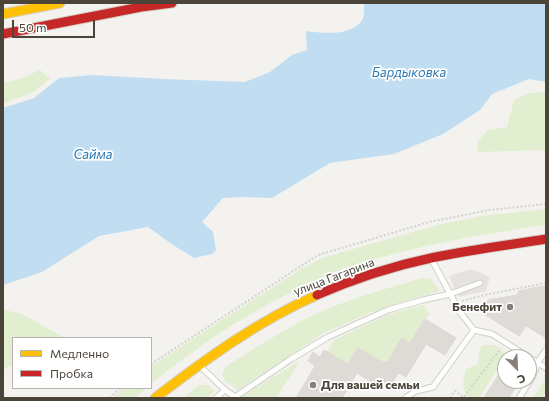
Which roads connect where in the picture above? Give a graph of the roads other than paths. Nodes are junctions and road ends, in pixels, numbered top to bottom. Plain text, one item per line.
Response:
1 (60, 3) edge
2 (172, 3) edge
3 (3, 14) edge
4 (3, 34) edge
5 (546, 239) edge
6 (431, 258) junction
7 (480, 283) dead end
8 (450, 294) junction
9 (474, 330) junction
10 (546, 350) edge
11 (538, 362) junction
12 (198, 364) junction
13 (546, 368) edge
14 (224, 390) junction
15 (155, 398) edge
16 (216, 398) edge
17 (236, 398) edge
18 (406, 398) edge
19 (519, 398) edge

1 - 3 main road
2 - 4 main road
5 - 6 main road, улица Гагарина
6 - 8 lane
6 - 12 main road, улица Гагарина
7 - 8 lane
8 - 9 lane
8 - 17 lane
9 - 11 lane
9 - 18 lane
10 - 11 lane
11 - 13 lane
11 - 19 lane
12 - 14 lane
12 - 15 main road, улица Гагарина
14 - 16 lane
14 - 17 lane

